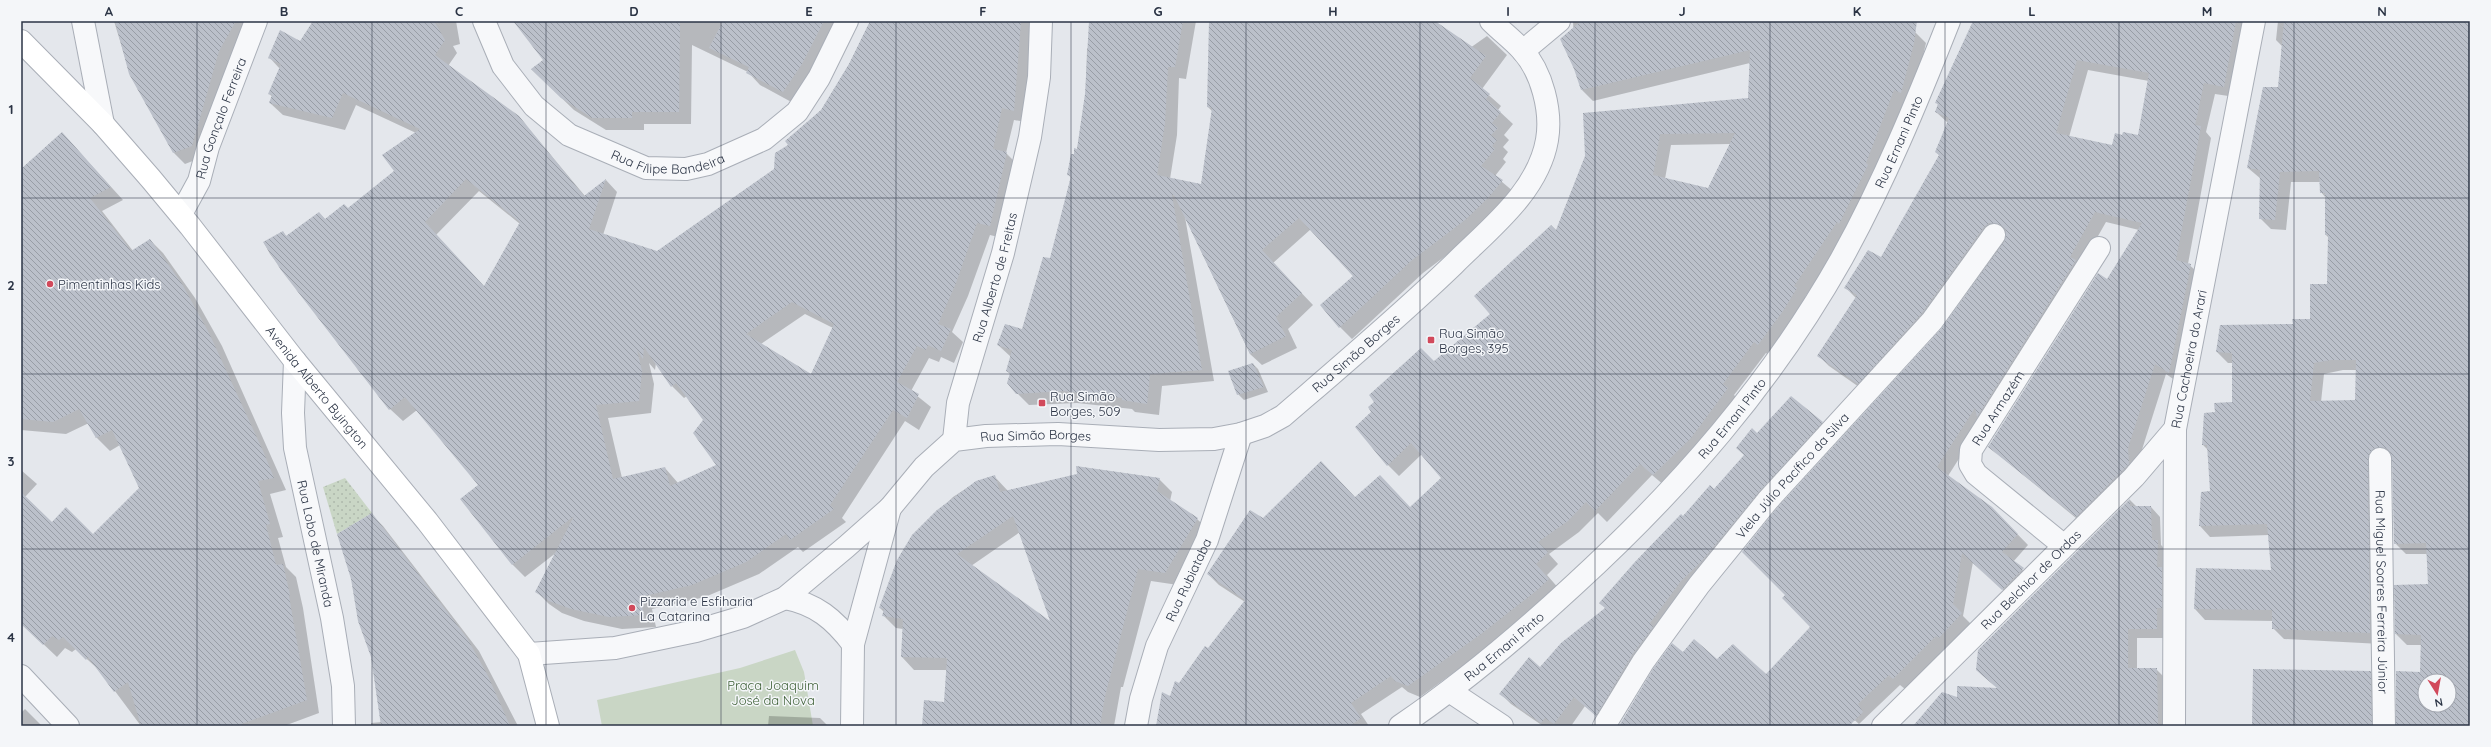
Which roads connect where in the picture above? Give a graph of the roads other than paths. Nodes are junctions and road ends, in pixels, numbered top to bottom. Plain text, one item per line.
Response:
1 (83, 21) edge
2 (256, 21) edge
3 (484, 21) edge
4 (847, 21) edge
5 (1041, 21) edge
6 (1491, 21) edge
7 (1559, 21) edge
8 (1949, 21) edge
9 (2254, 21) edge
10 (21, 42) edge
11 (1523, 51) junction
12 (102, 124) junction
13 (181, 214) junction
14 (1994, 235) dead end
15 (2099, 248) dead end
16 (296, 361) junction
17 (2175, 429) junction
18 (1241, 434) junction
19 (954, 440) junction
20 (2380, 459) dead end
21 (890, 508) junction
22 (2063, 545) junction
23 (785, 598) junction
24 (853, 644) junction
25 (529, 654) junction
26 (21, 676) edge
27 (1451, 692) junction
28 (68, 726) edge
29 (344, 726) edge
30 (548, 726) edge
31 (852, 726) edge
32 (1136, 726) edge
33 (1400, 726) edge
34 (1502, 726) edge
35 (1604, 726) edge
36 (1883, 726) edge
37 (2174, 726) edge
38 (2384, 726) edge

1 - 12 street
2 - 13 street, Rua Gonçalo Ferreira
3 - 4 street, Rua Filipe Bandeira
5 - 19 street, Rua Alberto de Freitas
6 - 11 street, Rua Simão Borges
7 - 11 street
8 - 27 street, Rua Ernani Pinto
9 - 17 street, Rua Cachoeira do Arari
10 - 12 main road, Avenida Alberto Byington
11 - 18 street, Rua Simão Borges
12 - 13 main road, Avenida Alberto Byington
13 - 16 main road, Avenida Alberto Byington
14 - 35 street, Viela Júlio Pacífico da Silva
15 - 22 street, Rua Armazém
16 - 25 main road, Avenida Alberto Byington
16 - 29 street, Rua Lobo de Miranda
17 - 22 street, Rua Belchior de Ordas
17 - 37 street, Rua Cachoeira do Arari
18 - 19 street, Rua Simão Borges
18 - 32 street, Rua Rubiataba
19 - 21 street
20 - 38 street, Rua Miguel Soares Ferreira Júnior
21 - 23 street
21 - 24 street
22 - 36 street, Rua Belchior de Ordas
23 - 24 street
23 - 25 street
24 - 31 street
25 - 30 main road
26 - 28 street
27 - 33 street, Rua Ernani Pinto
27 - 34 street

